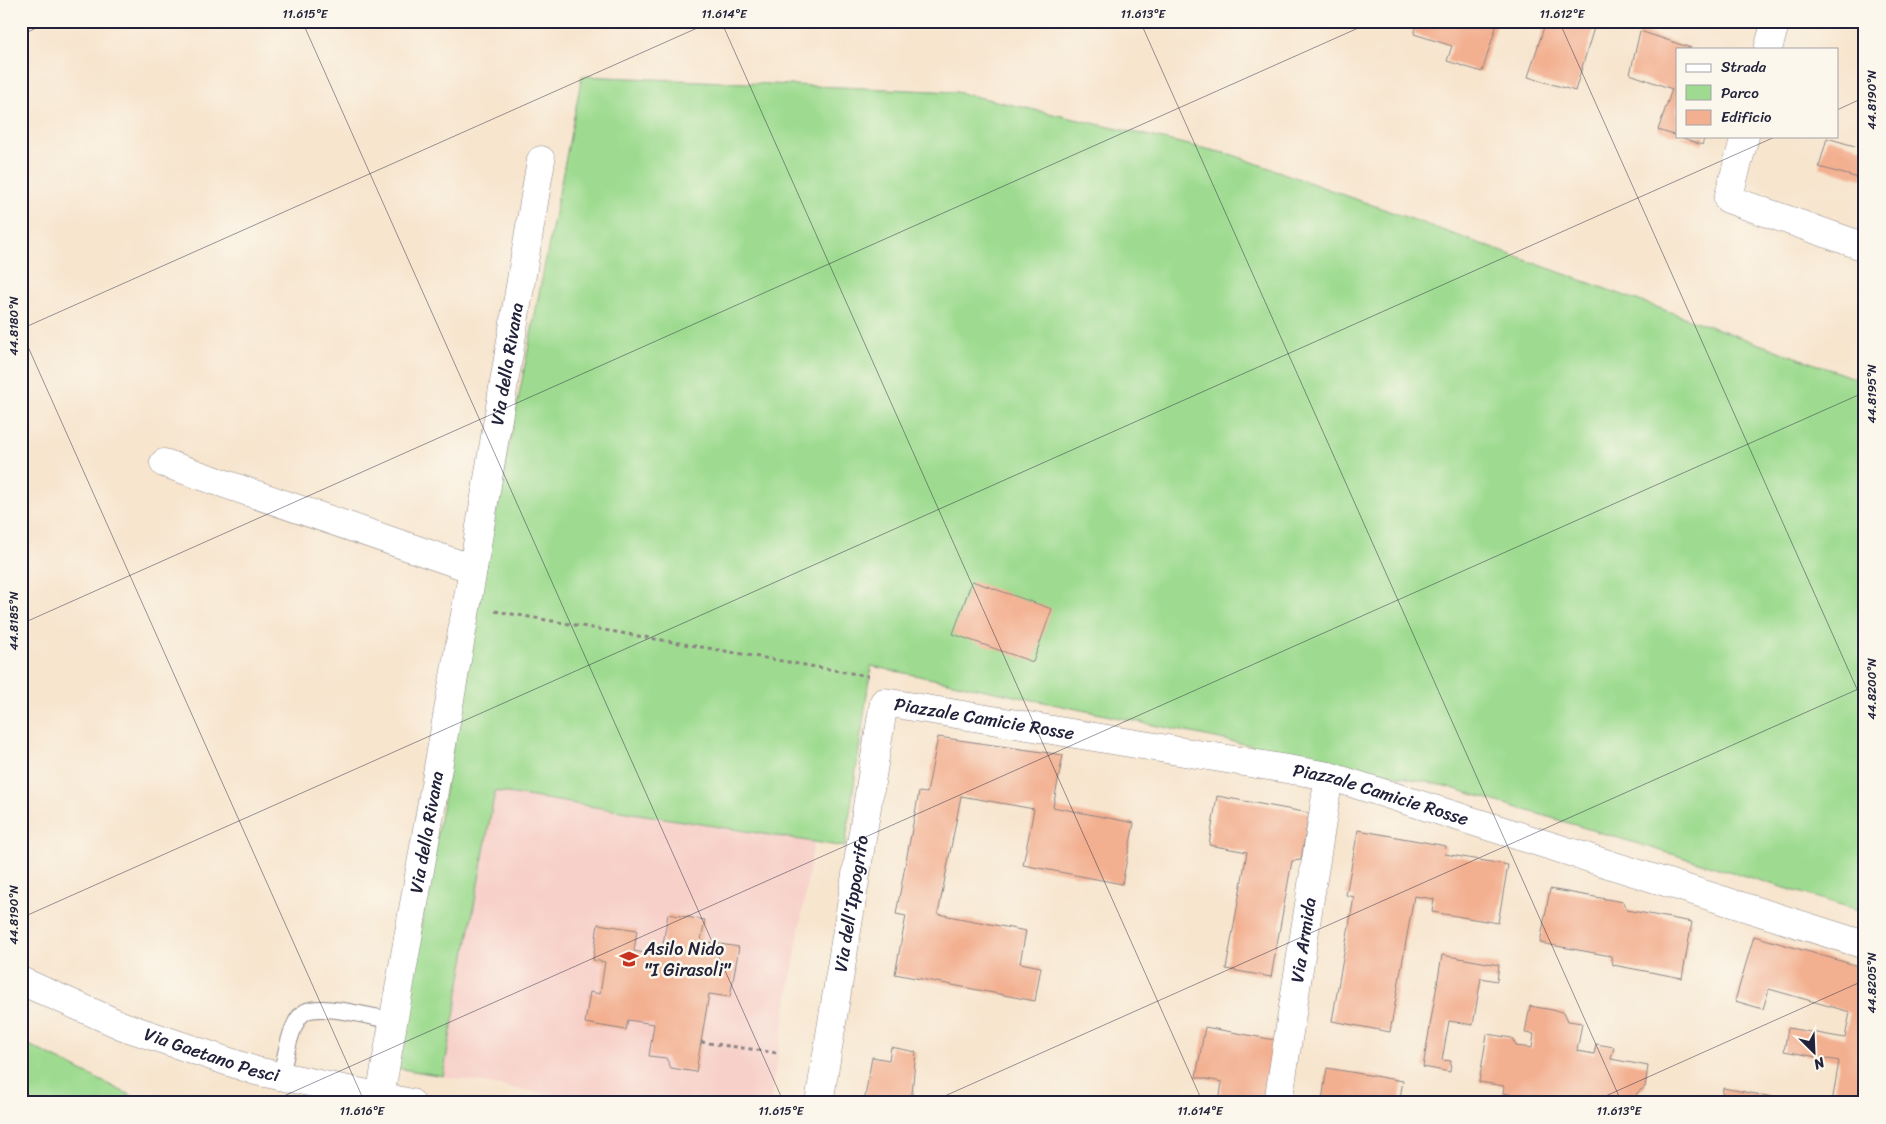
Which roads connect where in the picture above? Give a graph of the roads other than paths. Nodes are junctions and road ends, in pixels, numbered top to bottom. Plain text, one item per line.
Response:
1 (1744, 138) edge
2 (541, 160) dead end
3 (1865, 247) edge
4 (164, 463) dead end
5 (473, 569) junction
6 (884, 702) joint
7 (1329, 776) junction
8 (1865, 944) edge
9 (21, 981) edge
10 (393, 1021) junction
11 (281, 1076) junction
12 (380, 1097) junction
13 (410, 1103) edge
14 (819, 1103) edge
15 (1278, 1103) edge

1 - 3 street
2 - 5 street, Via della Rivana
4 - 5 street
5 - 10 street, Via della Rivana
6 - 7 street, Piazzale Camicie Rosse
6 - 14 street, Via dell'Ippogrifo
7 - 8 street, Piazzale Camicie Rosse
7 - 15 street, Via Armida
9 - 11 street, Via Gaetano Pesci
10 - 11 lane
10 - 12 street, Via della Rivana
11 - 12 street, Via Gaetano Pesci
12 - 13 street, Via Gaetano Pesci

